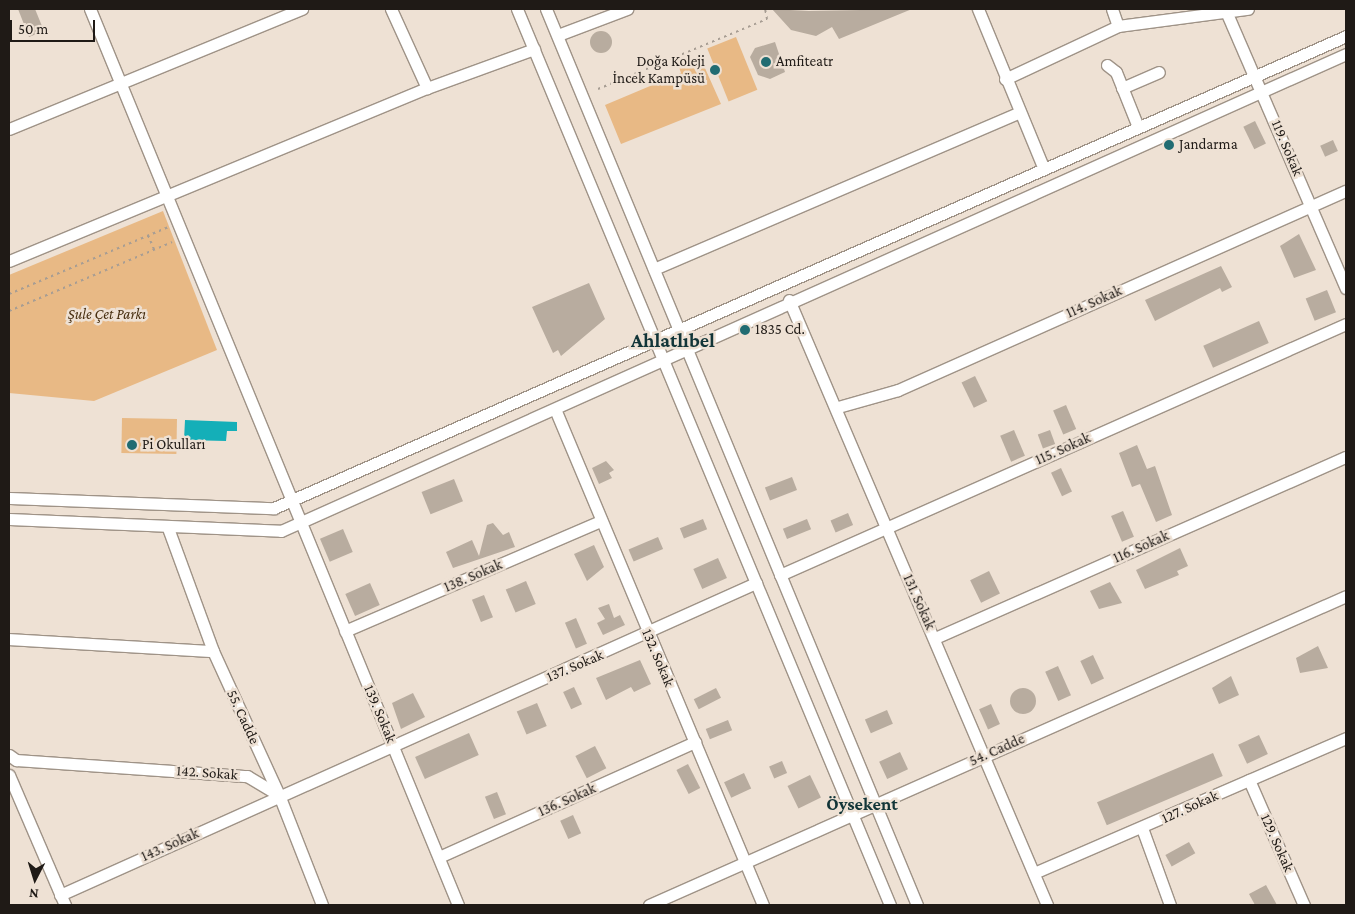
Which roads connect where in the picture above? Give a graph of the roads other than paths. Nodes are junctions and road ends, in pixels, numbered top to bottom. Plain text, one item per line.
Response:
1 (90, 9) edge
2 (302, 9) edge
3 (391, 9) edge
4 (517, 9) edge
5 (546, 9) edge
6 (627, 9) edge
7 (978, 9) edge
8 (1112, 9) edge
9 (1248, 9) edge
10 (1226, 11) edge
11 (1118, 26) junction
12 (558, 35) junction
13 (1346, 36) edge
14 (534, 50) junction
15 (1346, 54) edge
16 (1106, 65) dead end
17 (1159, 72) dead end
18 (1255, 75) junction
19 (1006, 79) junction
20 (120, 83) junction
21 (427, 88) junction
22 (1122, 88) junction
23 (1263, 90) junction
24 (1020, 112) junction
25 (1138, 127) junction
26 (9, 129) edge
27 (1044, 169) junction
28 (1346, 190) edge
29 (166, 194) junction
30 (1311, 205) junction
31 (9, 261) edge
32 (654, 269) junction
33 (1346, 288) edge
34 (789, 300) junction
35 (1346, 324) edge
36 (678, 327) junction
37 (655, 337) junction
38 (687, 348) junction
39 (663, 358) junction
40 (838, 406) junction
41 (556, 410) junction
42 (1346, 456) edge
43 (9, 498) edge
44 (291, 501) junction
45 (9, 519) edge
46 (600, 521) junction
47 (302, 524) junction
48 (168, 528) junction
49 (885, 528) junction
50 (780, 575) junction
51 (756, 583) junction
52 (1346, 596) edge
53 (345, 631) junction
54 (648, 634) junction
55 (935, 638) junction
56 (9, 639) edge
57 (213, 651) junction
58 (1346, 738) edge
59 (695, 742) junction
60 (392, 745) junction
61 (9, 755) edge
62 (983, 757) junction
63 (9, 775) edge
64 (1249, 780) junction
65 (279, 795) junction
66 (874, 802) junction
67 (851, 814) junction
68 (1142, 828) junction
69 (439, 857) junction
70 (746, 864) junction
71 (1034, 873) junction
72 (63, 900) edge
73 (322, 905) edge
74 (458, 905) edge
75 (648, 905) edge
76 (763, 905) edge
77 (890, 905) edge
78 (917, 905) edge
79 (1047, 905) edge
80 (1170, 905) edge
81 (1304, 905) edge

1 - 20 street, 139. Sokak
2 - 20 street
3 - 21 street
4 - 14 street
5 - 12 street
6 - 12 street
7 - 19 street
8 - 11 street
9 - 10 street
10 - 11 street
10 - 18 street, 119. Sokak
11 - 19 street
12 - 32 street
13 - 18 street
14 - 21 street
14 - 37 street
15 - 23 street
16 - 22 street
17 - 22 street
18 - 23 street, 119. Sokak
18 - 25 street
19 - 24 street
20 - 26 street
20 - 29 street, 139. Sokak
21 - 29 street
22 - 25 street
23 - 30 street, 119. Sokak
23 - 34 street
24 - 27 street
24 - 32 street
25 - 27 street
27 - 36 street
28 - 30 street, 114. Sokak
29 - 31 street
29 - 44 street, 139. Sokak
30 - 33 street, 119. Sokak
30 - 40 street, 114. Sokak
32 - 36 street
34 - 38 street
34 - 40 street, 131. Sokak
35 - 49 street, 115. Sokak
36 - 37 street
36 - 38 street
37 - 39 street
37 - 44 street
38 - 39 street
38 - 50 street
39 - 41 street
39 - 51 street
40 - 49 street, 131. Sokak
41 - 46 street, 132. Sokak
41 - 47 street
42 - 55 street, 116. Sokak
43 - 44 street
44 - 47 street, 139. Sokak
45 - 48 street
46 - 53 street, 138. Sokak
46 - 54 street, 132. Sokak
47 - 48 street
47 - 53 street, 139. Sokak
48 - 57 street, 55. Cadde
49 - 50 street, 115. Sokak
49 - 55 street, 131. Sokak
50 - 66 street
51 - 54 street, 137. Sokak
51 - 67 street
52 - 62 street, 54. Cadde
53 - 60 street, 139. Sokak
54 - 59 street, 132. Sokak
54 - 60 street, 137. Sokak
55 - 62 street, 131. Sokak
56 - 57 street
57 - 65 street, 55. Cadde
58 - 64 street, 127. Sokak
59 - 69 street, 136. Sokak
59 - 70 street, 132. Sokak
60 - 65 street
60 - 69 street, 139. Sokak
61 - 65 street, 142. Sokak
62 - 66 street, 54. Cadde
62 - 71 street, 131. Sokak
63 - 72 street
64 - 68 street, 127. Sokak
64 - 81 street, 129. Sokak
65 - 72 street, 143. Sokak
65 - 73 street, 55. Cadde
66 - 67 street, 54. Cadde
66 - 78 street
67 - 70 street, 54. Cadde
67 - 77 street
68 - 71 street, 127. Sokak
68 - 80 street
69 - 74 street, 139. Sokak
70 - 75 street, 54. Cadde
70 - 76 street, 132. Sokak
71 - 79 street, 131. Sokak

